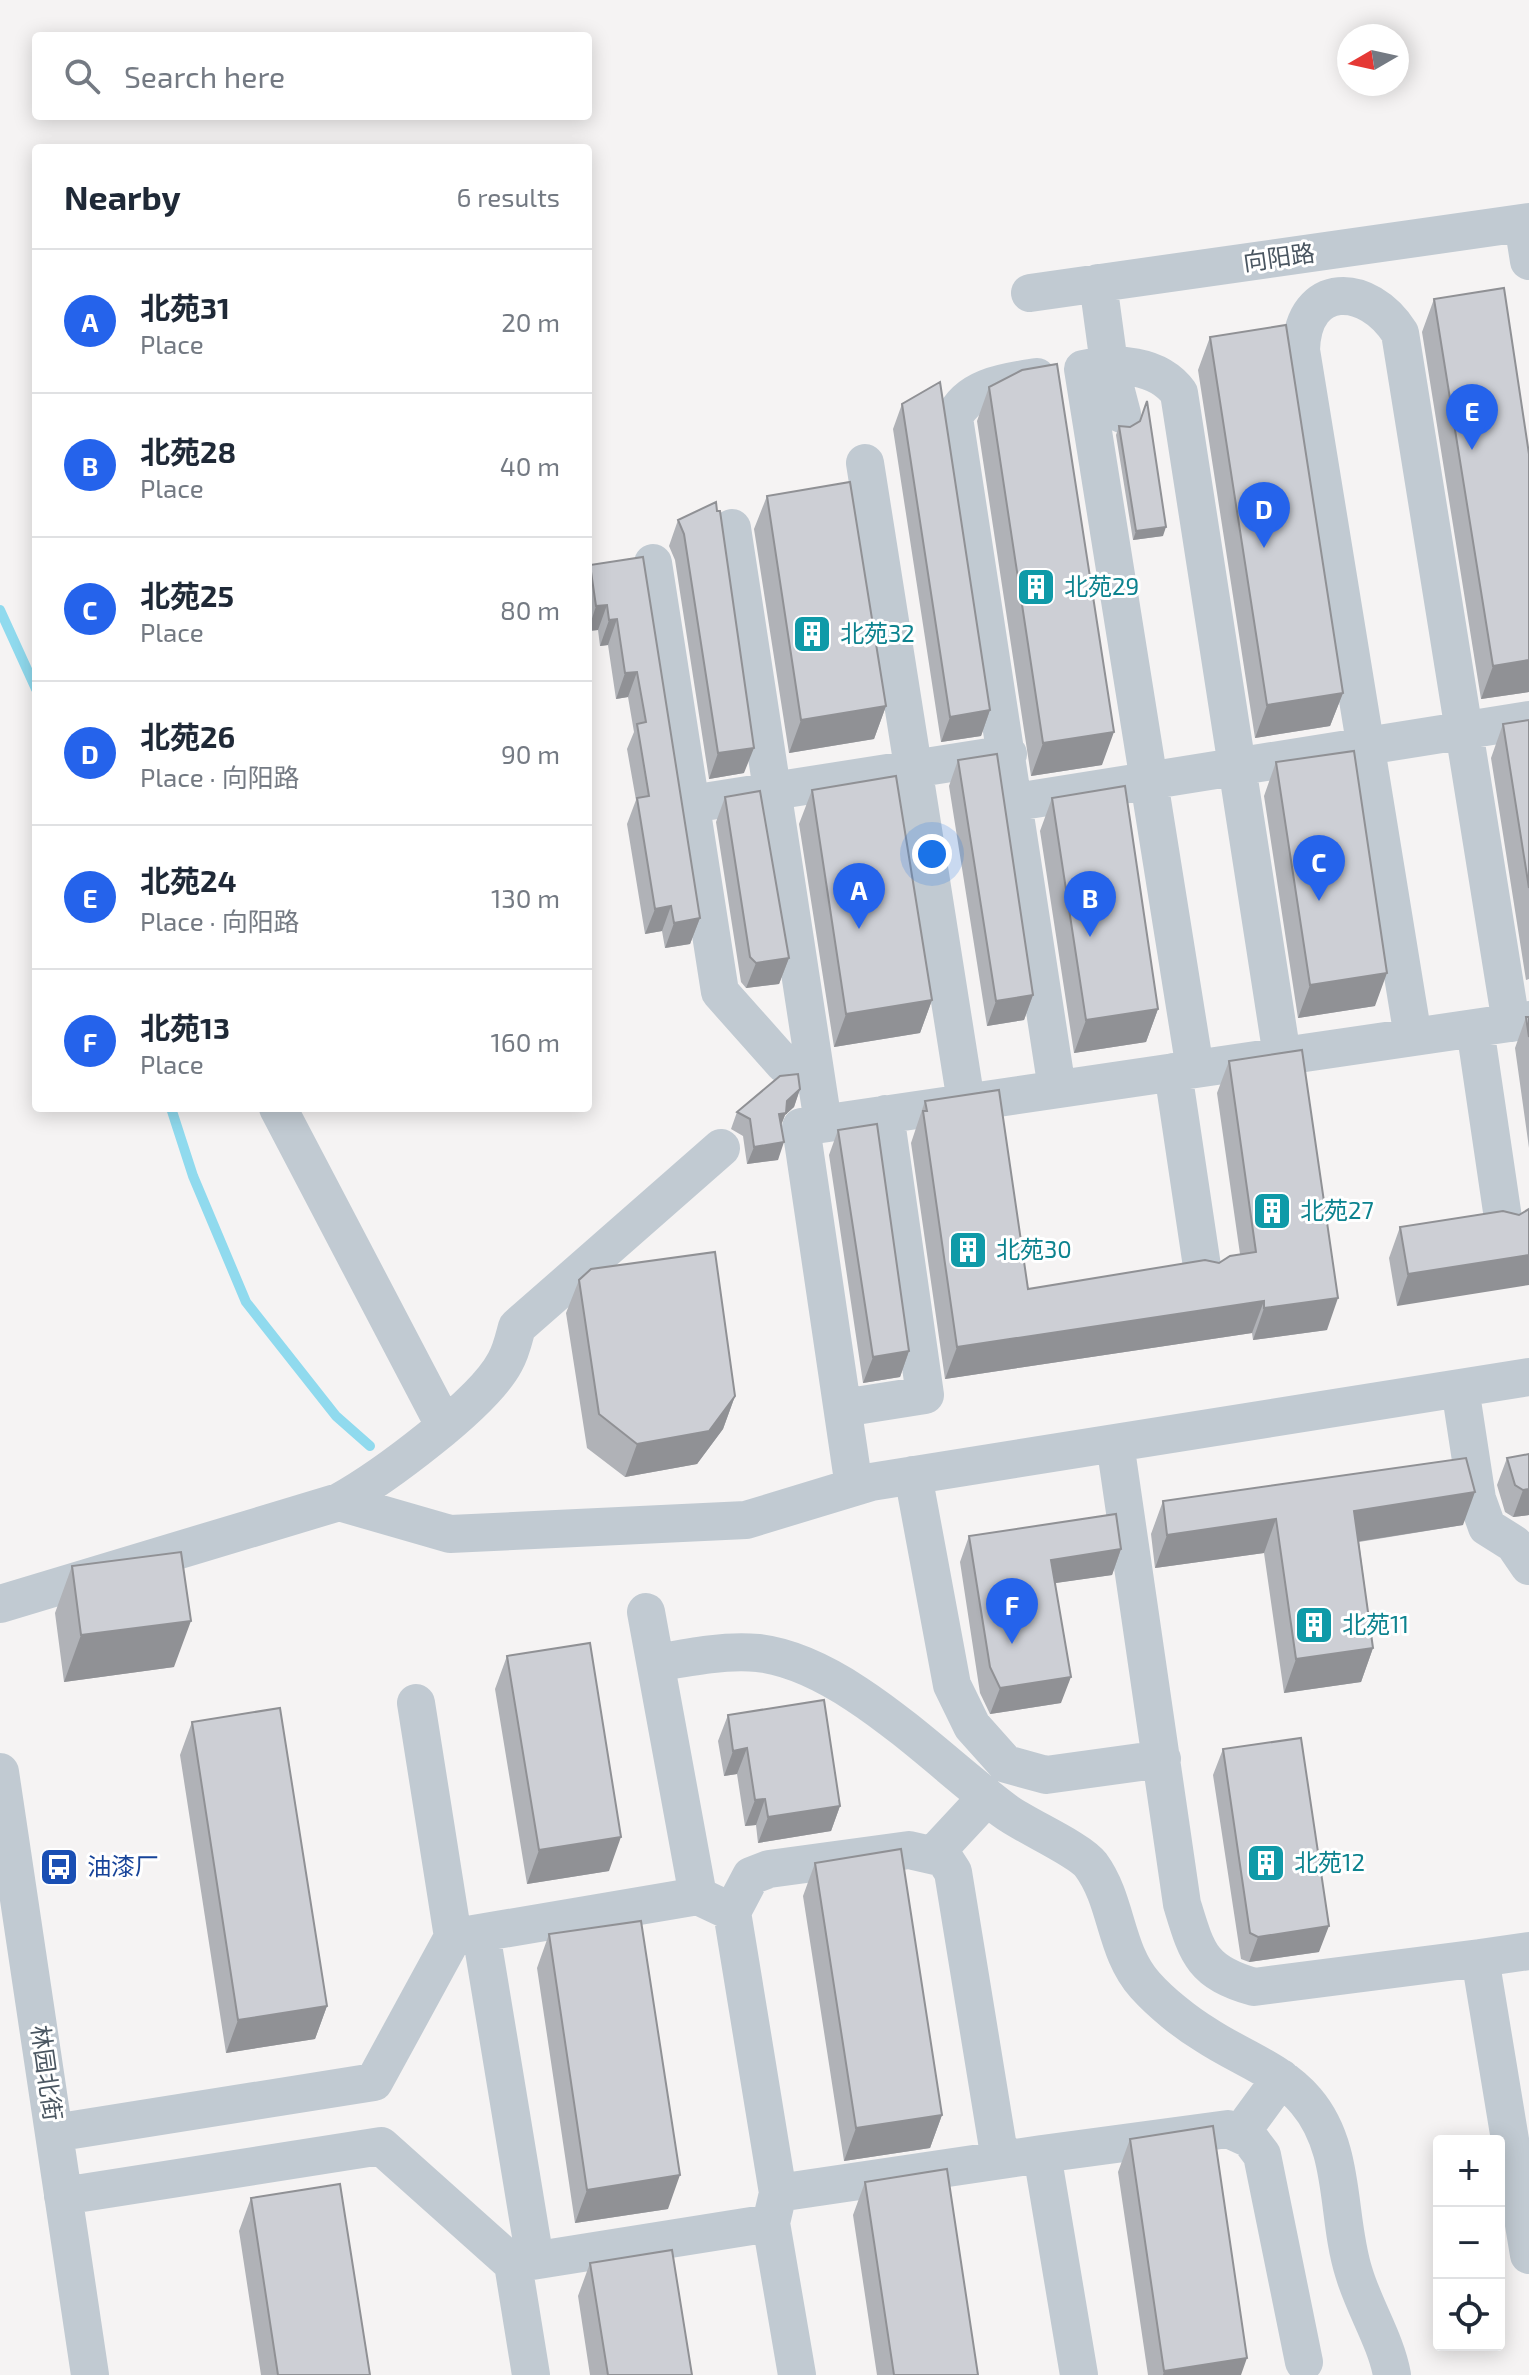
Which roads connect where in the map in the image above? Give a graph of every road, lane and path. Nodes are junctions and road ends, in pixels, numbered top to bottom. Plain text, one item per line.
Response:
1 (1526, 222) edge
2 (1329, 251) junction
3 (1529, 261) edge
4 (1098, 283) junction
5 (1030, 293) dead end
6 (1337, 296) junction
7 (1096, 366) junction
8 (1122, 414) dead end
9 (865, 463) dead end
10 (732, 528) dead end
11 (653, 563) dead end
12 (1529, 720) edge
13 (1465, 730) junction
14 (1367, 746) junction
15 (1008, 754) junction
16 (1237, 767) junction
17 (914, 769) junction
18 (1148, 781) junction
19 (772, 792) junction
20 (1016, 802) junction
21 (691, 804) junction
22 (1505, 1024) edge
23 (1413, 1037) junction
24 (1282, 1056) junction
25 (813, 1059) junction
26 (1184, 1071) junction
27 (1057, 1089) junction
28 (966, 1102) junction
29 (280, 1112) edge
30 (885, 1114) junction
31 (823, 1123) junction
32 (721, 1148) dead end
33 (1504, 1225) edge
34 (1203, 1273) edge
35 (1529, 1377) edge
36 (1460, 1388) junction
37 (843, 1408) junction
38 (444, 1425) junction
39 (1115, 1443) junction
40 (913, 1475) junction
41 (854, 1487) junction
42 (339, 1502) junction
43 (1529, 1566) edge
44 (0, 1604) edge
45 (646, 1612) dead end
46 (656, 1663) junction
47 (416, 1703) dead end
48 (1162, 1759) junction
49 (0, 1772) edge
50 (987, 1797) junction
51 (934, 1854) junction
52 (698, 1896) junction
53 (732, 1912) junction
54 (467, 1935) junction
55 (1529, 1951) edge
56 (1480, 1958) junction
57 (1281, 2078) junction
58 (54, 2133) junction
59 (1240, 2134) junction
60 (1042, 2154) junction
61 (1000, 2160) junction
62 (63, 2196) junction
63 (774, 2208) junction
64 (1529, 2255) edge
65 (524, 2262) junction
66 (1304, 2362) dead end
67 (90, 2375) edge
68 (531, 2375) edge
69 (797, 2375) edge
70 (1079, 2375) edge
71 (1392, 2375) edge

1 - 2 street, 向阳路
1 - 3 street
2 - 4 street, 向阳路
2 - 6 street
4 - 5 street, 向阳路
4 - 7 street
6 - 13 street
6 - 14 street
7 - 8 street
7 - 15 street
7 - 16 street
7 - 18 street
9 - 17 street
10 - 19 street
11 - 21 street
12 - 13 street
13 - 14 street
13 - 22 street
14 - 16 street
14 - 23 street
15 - 17 street
15 - 20 street
16 - 18 street
16 - 24 street
17 - 19 street
17 - 28 street
18 - 20 street
18 - 26 street
19 - 21 street
19 - 25 street
20 - 27 street
21 - 25 street
22 - 23 street
22 - 33 street
23 - 24 street
24 - 26 street
25 - 31 street
26 - 27 street
26 - 34 street
27 - 28 street
28 - 30 street
29 - 38 street
30 - 31 street
30 - 37 street
31 - 37 street
32 - 38 street
35 - 36 street
36 - 39 street
36 - 43 street
37 - 41 street
38 - 42 street
39 - 40 street
39 - 48 street
40 - 41 street
40 - 48 street
41 - 42 street
42 - 44 street
45 - 46 street
46 - 50 street
46 - 52 street
47 - 54 street
48 - 56 street
49 - 58 street, 林园北街
50 - 51 street
50 - 57 street
51 - 53 street
51 - 61 street
52 - 53 street
52 - 54 street
53 - 63 street
54 - 58 street
54 - 65 street
55 - 56 street
56 - 64 street
57 - 59 street
57 - 71 street
58 - 62 street, 林园北街
59 - 60 street
59 - 66 street
60 - 61 street
60 - 70 street
61 - 63 street
62 - 65 street
62 - 67 street, 林园北街
63 - 65 street
63 - 69 street
65 - 68 street

